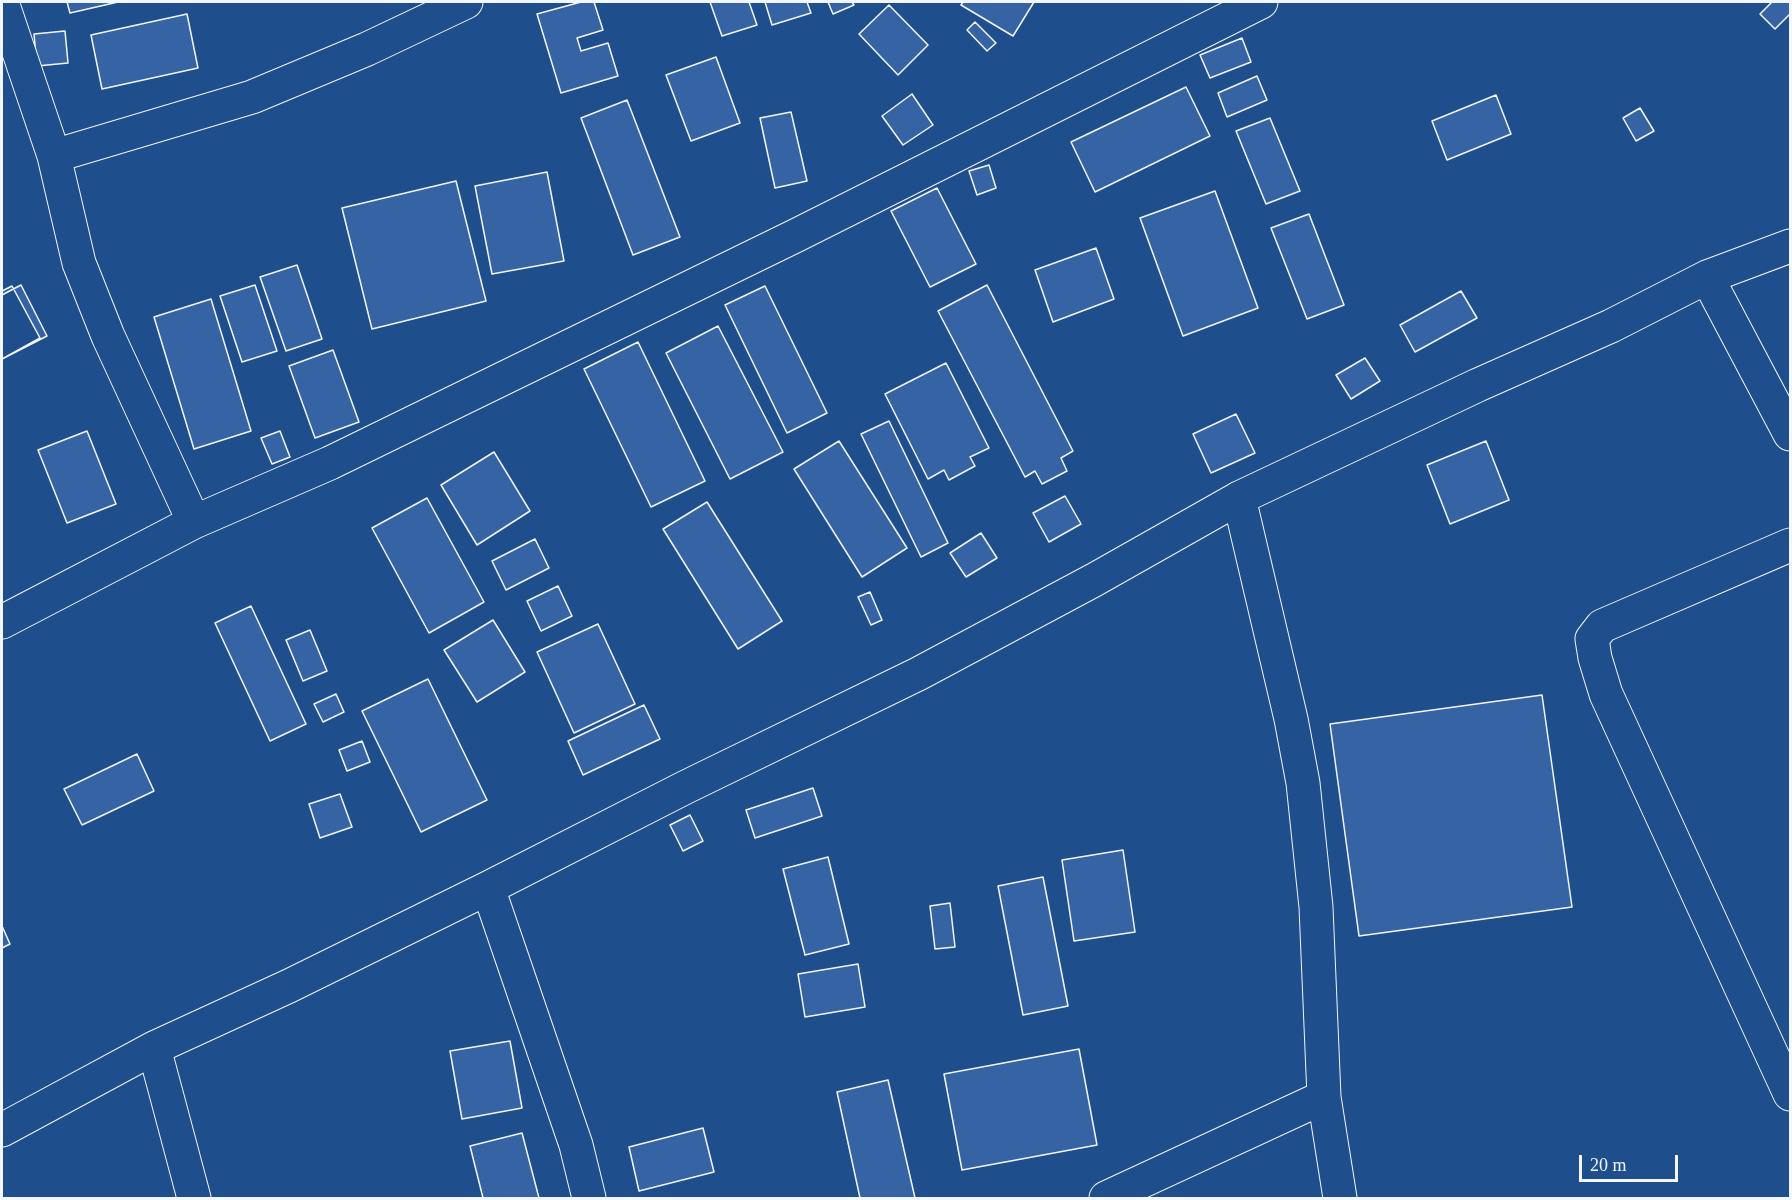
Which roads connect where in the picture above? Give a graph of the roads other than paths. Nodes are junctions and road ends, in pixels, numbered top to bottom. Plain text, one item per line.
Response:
1 (2, 2) edge
2 (466, 2) edge
3 (1261, 2) edge
4 (54, 156) junction
5 (1791, 246) edge
6 (1707, 277) junction
7 (1791, 434) edge
8 (1239, 498) junction
9 (194, 522) junction
10 (1791, 545) edge
11 (2, 622) edge
12 (488, 888) junction
13 (154, 1048) junction
14 (1791, 1094) edge
15 (1324, 1096) junction
16 (2, 1130) edge
17 (194, 1198) edge
18 (589, 1198) edge
19 (1106, 1198) edge
20 (1340, 1198) edge

1 - 4 street
2 - 4 street
3 - 9 street
4 - 9 street
5 - 6 street
6 - 7 street
6 - 8 street
8 - 12 street
8 - 15 street
9 - 11 street
10 - 14 street
12 - 13 street
12 - 18 street
13 - 16 street
13 - 17 street
15 - 19 street
15 - 20 street

